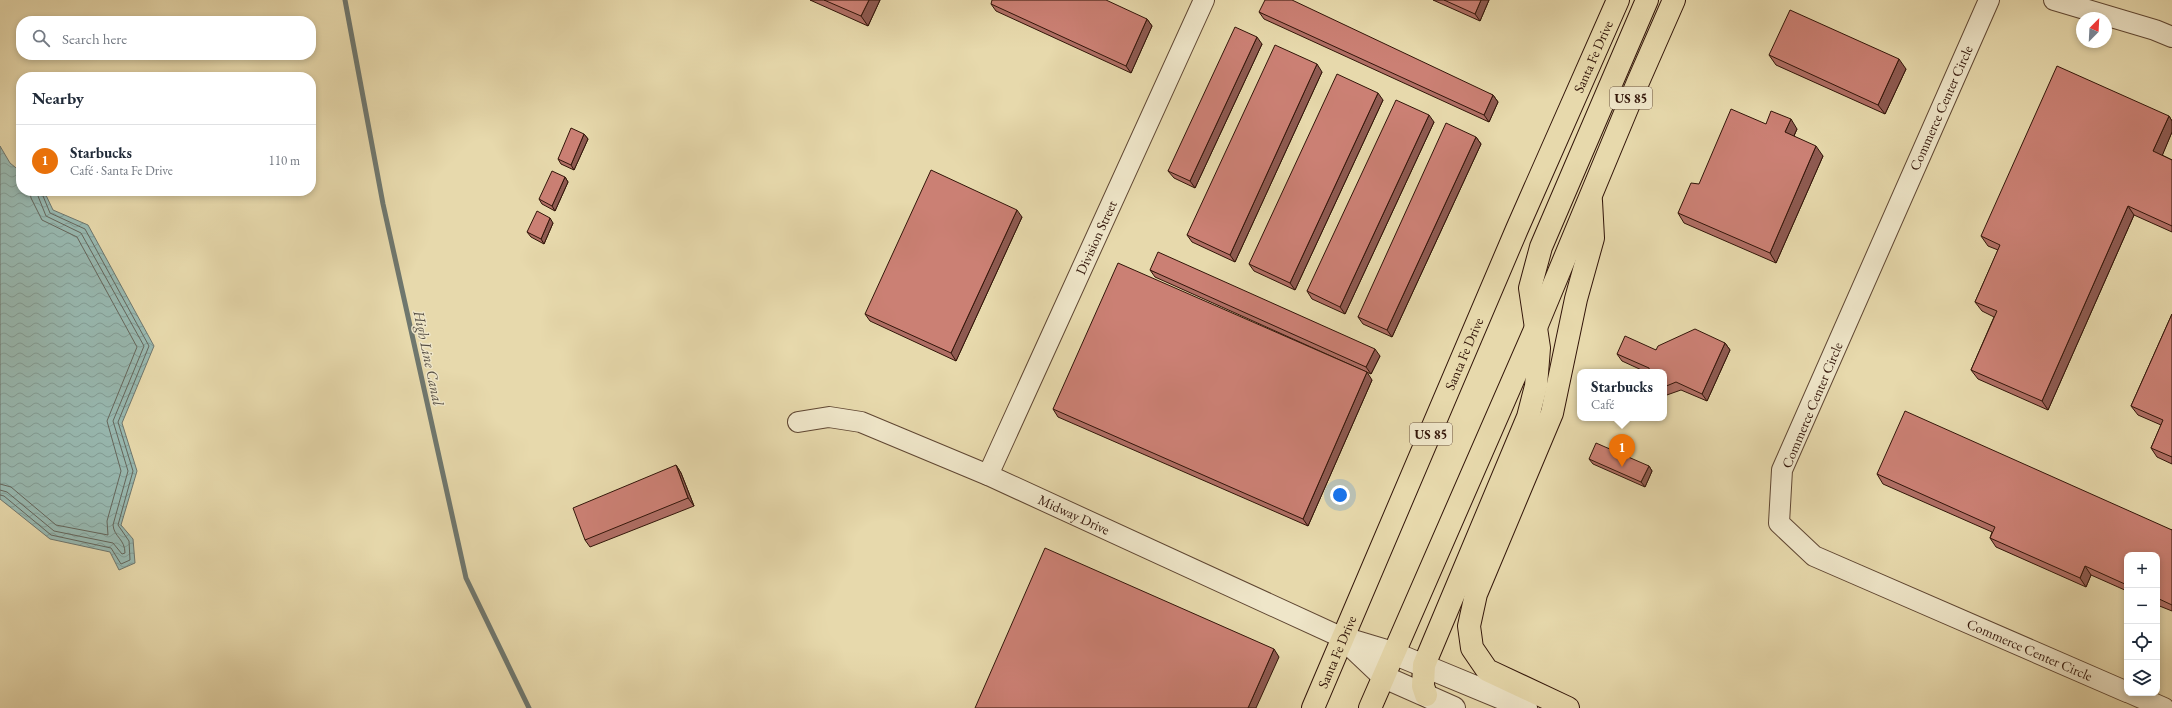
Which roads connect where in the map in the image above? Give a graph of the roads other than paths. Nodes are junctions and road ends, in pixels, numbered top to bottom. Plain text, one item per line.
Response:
1 (1204, 0) edge
2 (1618, 0) edge
3 (1647, 0) edge
4 (1674, 0) edge
5 (1989, 0) edge
6 (2054, 0) edge
7 (2172, 37) edge
8 (1590, 196) junction
9 (1537, 325) junction
10 (798, 422) dead end
11 (988, 475) junction
12 (1343, 638) junction
13 (1394, 653) junction
14 (1424, 665) junction
15 (1384, 677) junction
16 (2124, 690) edge
17 (1426, 695) junction
18 (2137, 696) edge
19 (1313, 708) edge
20 (1370, 708) edge
21 (1454, 708) edge
22 (1526, 708) edge
23 (1568, 708) edge
24 (2164, 708) edge

1 - 11 street, Division Street
2 - 12 highway, Santa Fe Drive / US 85
3 - 9 highway
4 - 8 highway, US 85
5 - 16 street, Commerce Center Circle
6 - 7 street
8 - 9 highway, US 85
8 - 23 highway
9 - 13 highway, US 85
9 - 14 highway
10 - 11 street, Midway Drive
11 - 12 street, Midway Drive
12 - 13 street
12 - 15 street
12 - 19 highway, Santa Fe Drive / US 85
13 - 14 street
13 - 15 highway, US 85
14 - 17 highway
14 - 22 street
15 - 17 street
15 - 20 highway, US 85
17 - 21 street
18 - 24 street, Commerce Center Circle

